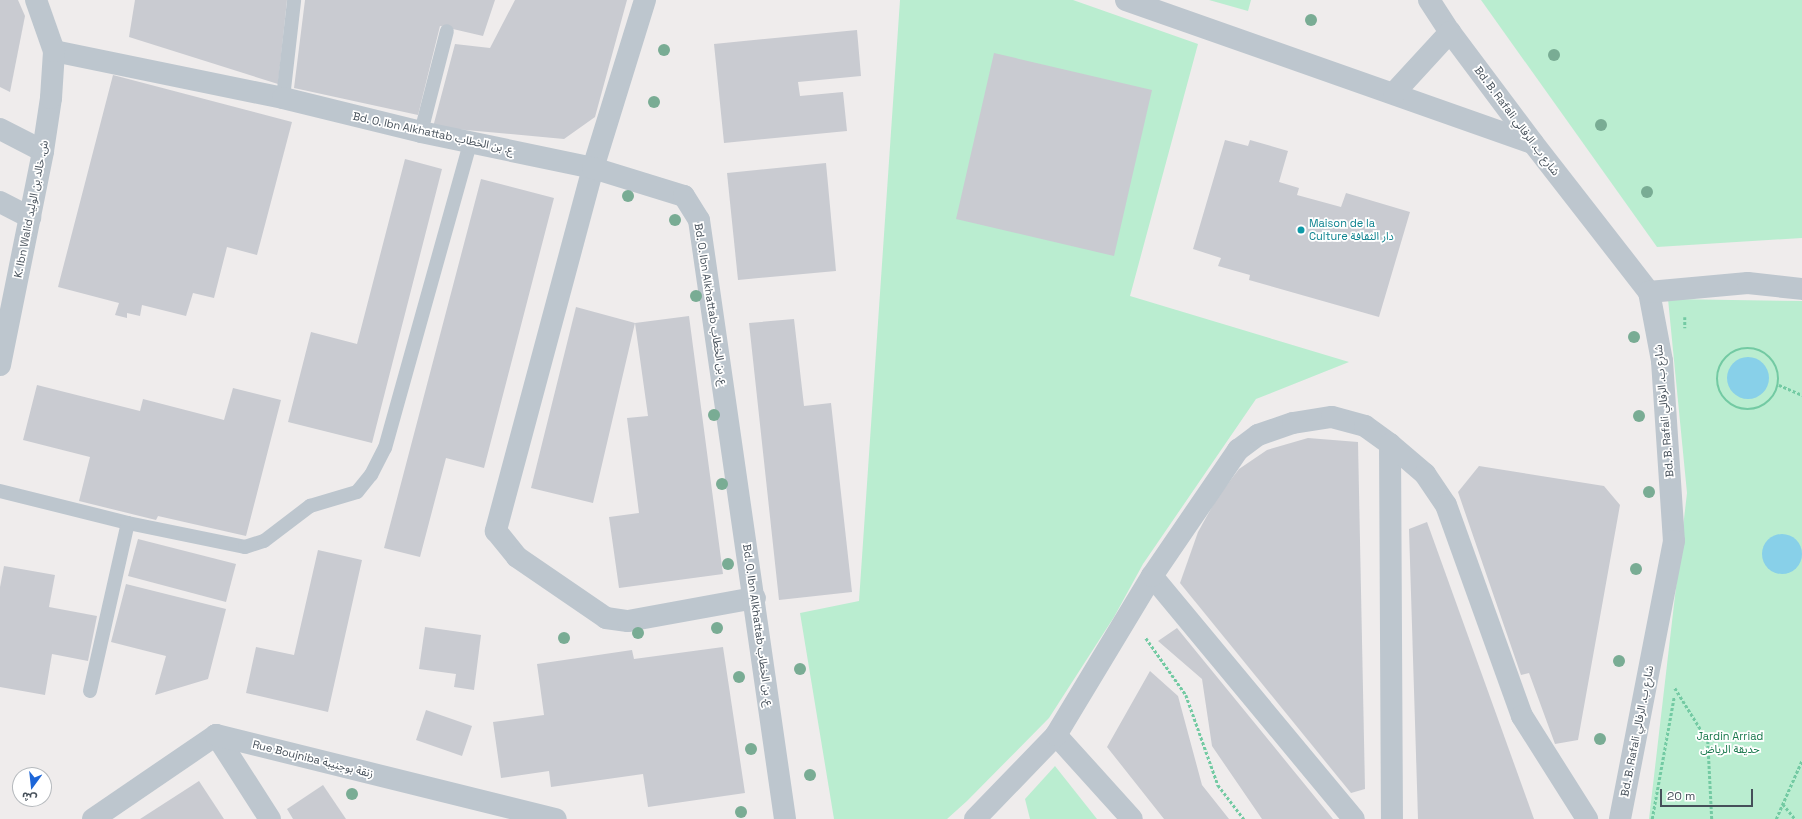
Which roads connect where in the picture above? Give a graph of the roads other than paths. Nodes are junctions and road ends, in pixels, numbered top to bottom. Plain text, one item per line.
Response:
1 (36, 0) edge
2 (645, 0) edge
3 (1126, 0) edge
4 (1429, 0) edge
5 (294, 1) edge
6 (447, 31) dead end
7 (1450, 32) junction
8 (54, 51) junction
9 (1394, 93) junction
10 (283, 98) junction
11 (0, 128) edge
12 (421, 132) junction
13 (471, 141) junction
14 (1533, 143) junction
15 (43, 151) junction
16 (593, 168) junction
17 (0, 202) edge
18 (30, 217) junction
19 (1802, 289) edge
20 (1649, 292) junction
21 (0, 365) edge
22 (1390, 444) junction
23 (0, 491) edge
24 (128, 523) junction
25 (1152, 576) junction
26 (755, 598) junction
27 (90, 691) dead end
28 (216, 735) junction
29 (1056, 735) junction
30 (93, 819) edge
31 (270, 819) edge
32 (556, 819) edge
33 (785, 819) edge
34 (975, 819) edge
35 (1132, 819) edge
36 (1354, 819) edge
37 (1392, 819) edge
38 (1587, 819) edge
39 (1620, 819) edge

1 - 8 street
2 - 16 street
3 - 9 street
4 - 7 street, Bd. B. Rafali شارع ب. الرفالي
5 - 10 lane
6 - 12 lane
7 - 9 street
7 - 14 street, Bd. B. Rafali شارع ب. الرفالي
8 - 10 street, Bd. O. Ibn Alkhattab ع. بن الخطاب
8 - 15 street, K. Ibn Walid ش. خالد بن الوليد
9 - 14 street
10 - 12 street, Bd. O. Ibn Alkhattab ع. بن الخطاب
11 - 15 street
12 - 13 street, Bd. O. Ibn Alkhattab ع. بن الخطاب
13 - 16 street, Bd. O. Ibn Alkhattab ع. بن الخطاب
13 - 24 lane
14 - 20 street, Bd. B. Rafali شارع ب. الرفالي
15 - 18 street, K. Ibn Walid ش. خالد بن الوليد
16 - 26 street, Bd. O. Ibn Alkhattab ع. بن الخطاب
16 - 26 street
17 - 18 street
18 - 21 street, K. Ibn Walid ش. خالد بن الوليد
19 - 20 street
20 - 39 street, Bd. B. Rafali شارع ب. الرفالي
22 - 25 street
22 - 37 street
22 - 38 street
23 - 24 lane
24 - 27 lane
25 - 29 street
25 - 36 street
26 - 33 street, Bd. O. Ibn Alkhattab ع. بن الخطاب
28 - 30 street
28 - 31 street
28 - 32 street, Rue Boujniba زنقة بوجنيبة
29 - 34 street
29 - 35 street

